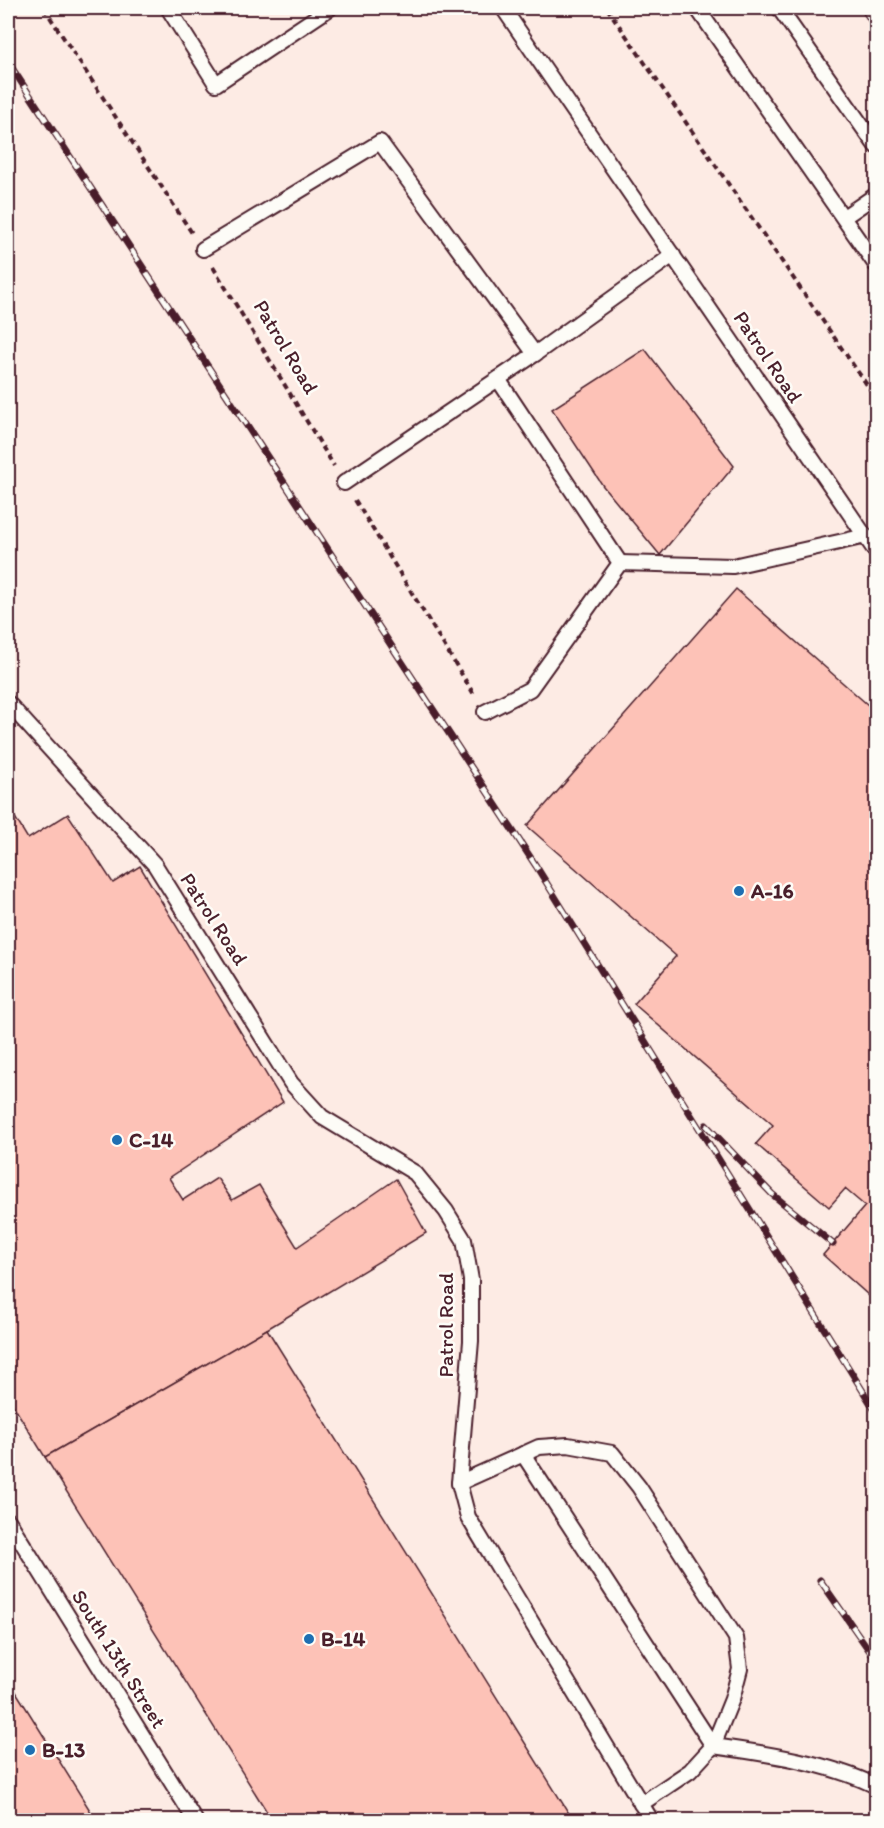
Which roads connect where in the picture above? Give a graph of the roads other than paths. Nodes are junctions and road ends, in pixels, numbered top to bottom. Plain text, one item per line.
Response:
1 (168, 8) edge
2 (330, 8) edge
3 (503, 8) edge
4 (698, 8) edge
5 (779, 8) edge
6 (876, 146) edge
7 (876, 195) edge
8 (844, 218) junction
9 (203, 249) road end
10 (673, 255) junction
11 (876, 265) edge
12 (535, 354) junction
13 (498, 379) junction
14 (344, 483) road end
15 (866, 536) junction
16 (876, 552) edge
17 (620, 563) junction
18 (8, 703) edge
19 (485, 712) road end
20 (523, 1454) junction
21 (459, 1483) junction
22 (8, 1520) edge
23 (713, 1746) junction
24 (876, 1786) edge
25 (641, 1804) junction
26 (195, 1821) edge
27 (651, 1821) edge

1 - 2 lane
3 - 10 lane, Patrol Road
4 - 8 lane
5 - 6 lane
7 - 8 lane
8 - 11 lane
9 - 12 lane
10 - 12 lane
10 - 15 lane, Patrol Road
12 - 13 lane
13 - 14 lane
13 - 17 lane
15 - 16 lane, Patrol Road
15 - 17 lane
17 - 19 lane
18 - 21 lane, Patrol Road
20 - 21 lane
20 - 23 lane
20 - 23 lane
21 - 25 lane, Patrol Road
22 - 26 lane, South 13th Street
23 - 24 lane
23 - 25 lane
25 - 27 lane, Patrol Road

